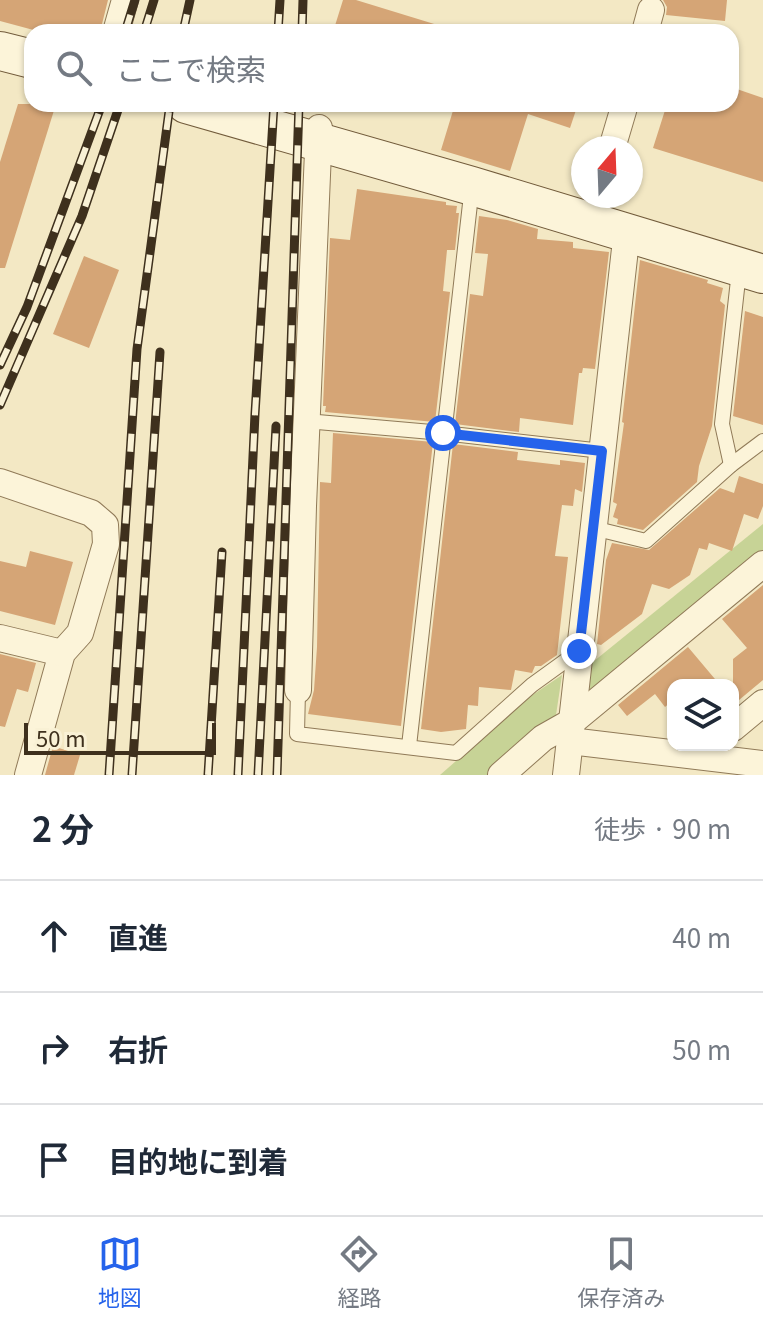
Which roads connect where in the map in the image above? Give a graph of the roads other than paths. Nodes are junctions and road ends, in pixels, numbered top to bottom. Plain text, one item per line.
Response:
1 (125, 0) edge
2 (118, 24) edge
3 (0, 51) edge
4 (24, 57) edge
5 (224, 112) edge
6 (623, 112) edge
7 (318, 132) junction
8 (616, 136) edge
9 (472, 186) junction
10 (571, 204) edge
11 (592, 208) edge
12 (627, 231) junction
13 (751, 270) edge
14 (306, 421) junction
15 (443, 433) junction
16 (763, 441) edge
17 (602, 451) junction
18 (731, 465) junction
19 (0, 482) edge
20 (593, 528) junction
21 (763, 564) edge
22 (0, 638) edge
23 (579, 651) junction
24 (62, 653) junction
25 (298, 690) joint
26 (763, 703) edge
27 (739, 723) edge
28 (571, 731) junction
29 (667, 745) edge
30 (409, 746) junction
31 (712, 751) edge
32 (763, 764) edge
33 (28, 775) edge
34 (501, 775) edge
35 (566, 775) edge

1 - 2 street
3 - 4 street
5 - 7 street
6 - 8 street
7 - 9 street
7 - 14 street
9 - 10 street
9 - 15 lane
11 - 12 street
12 - 13 street
12 - 17 street
13 - 18 lane
14 - 15 lane
14 - 25 street
15 - 17 lane
15 - 30 lane
16 - 18 lane
17 - 20 street
18 - 20 lane
19 - 24 street
20 - 23 street
21 - 28 street
22 - 24 street
23 - 28 street
23 - 30 lane
24 - 33 street
25 - 30 lane
26 - 27 street
28 - 29 street
28 - 34 street
28 - 35 street
31 - 32 street

